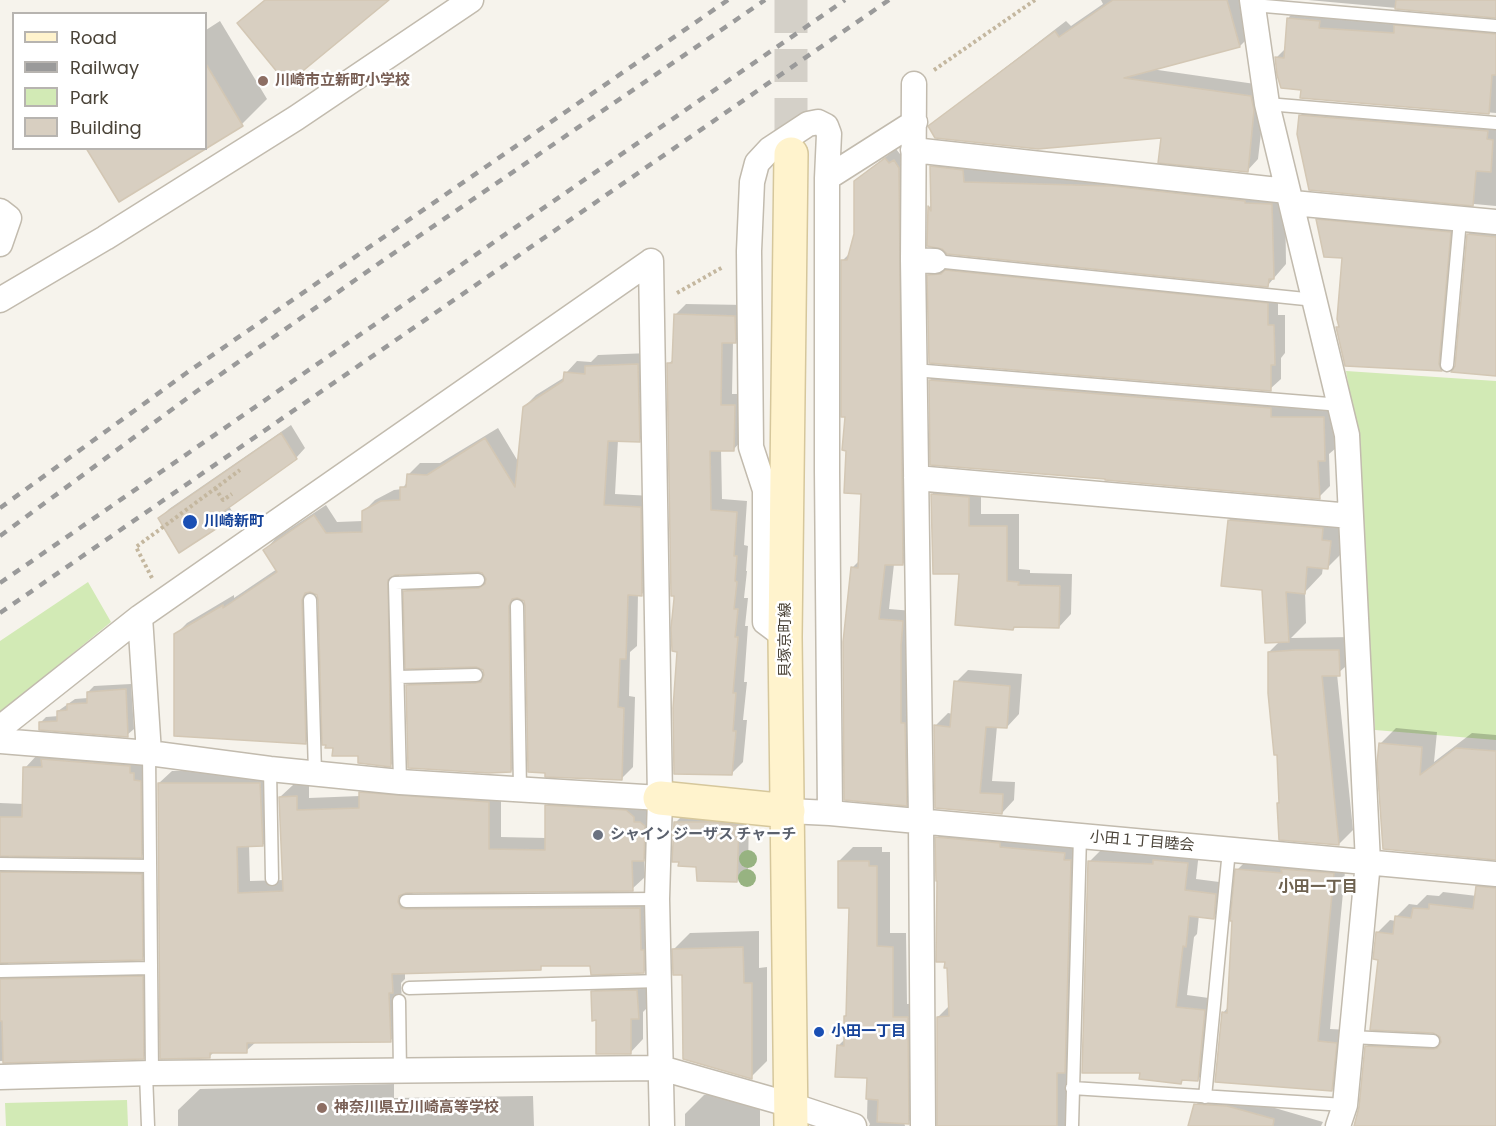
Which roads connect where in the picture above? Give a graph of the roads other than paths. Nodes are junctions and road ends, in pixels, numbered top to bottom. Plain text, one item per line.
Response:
1 (471, 0) edge
2 (1253, 3) edge
3 (1496, 26) edge
4 (914, 84) road end
5 (1268, 104) junction
6 (915, 122) junction
7 (1496, 123) edge
8 (913, 150) junction
9 (791, 154) tunnel mouth
10 (827, 178) junction
11 (1290, 197) junction
12 (0, 211) edge
13 (1460, 220) junction
14 (1496, 222) edge
15 (0, 244) edge
16 (924, 260) junction
17 (0, 300) edge
18 (1315, 300) junction
19 (1447, 365) dead end
20 (914, 370) junction
21 (1341, 405) junction
22 (916, 478) junction
23 (1351, 516) junction
24 (478, 580) dead end
25 (310, 600) dead end
26 (517, 606) dead end
27 (140, 617) junction
28 (785, 637) junction
29 (476, 675) dead end
30 (398, 677) junction
31 (0, 728) edge
32 (0, 741) edge
33 (149, 753) junction
34 (270, 769) junction
35 (315, 773) junction
36 (400, 782) junction
37 (520, 790) junction
38 (660, 798) junction
39 (788, 811) junction
40 (830, 813) junction
41 (921, 821) junction
42 (1080, 836) junction
43 (1229, 850) junction
44 (1368, 862) junction
45 (0, 864) edge
46 (150, 866) junction
47 (1496, 874) edge
48 (272, 879) dead end
49 (657, 899) junction
50 (406, 901) dead end
51 (151, 968) junction
52 (0, 970) edge
53 (659, 981) junction
54 (409, 988) dead end
55 (399, 1001) dead end
56 (1351, 1037) junction
57 (1433, 1041) dead end
58 (661, 1068) junction
59 (400, 1072) junction
60 (149, 1073) junction
61 (0, 1077) edge
62 (1072, 1088) junction
63 (1205, 1097) junction
64 (791, 1115) edge
65 (1341, 1115) edge
66 (148, 1126) edge
67 (662, 1126) edge
68 (854, 1126) edge
69 (922, 1126) edge
70 (1072, 1126) edge

1 - 17 street
2 - 3 lane
2 - 5 street
4 - 6 street
5 - 7 lane
5 - 11 street
6 - 8 street
6 - 10 street
8 - 11 street
8 - 16 street
9 - 28 street, 貝塚京町線
10 - 28 street
10 - 40 street
11 - 13 street
11 - 18 street
12 - 15 street
13 - 14 street
13 - 19 lane
16 - 18 lane
16 - 20 street
18 - 21 street
20 - 21 lane
20 - 22 street
21 - 23 street
22 - 23 street
22 - 41 street
23 - 44 street
24 - 30 lane
25 - 35 lane
26 - 37 lane
27 - 31 street
27 - 33 street
27 - 38 street
28 - 39 street, 貝塚京町線
29 - 30 lane
30 - 36 lane
32 - 33 street
33 - 34 street
33 - 46 lane
34 - 35 street
34 - 48 lane
35 - 36 street
36 - 37 street
37 - 38 street
38 - 39 street
38 - 49 street
39 - 40 street, 小田１丁目睦会
39 - 64 street, 貝塚京町線
40 - 41 street, 小田１丁目睦会
41 - 42 street, 小田１丁目睦会
41 - 69 street
42 - 43 street, 小田１丁目睦会
42 - 62 lane
43 - 44 street, 小田１丁目睦会
43 - 63 lane
44 - 47 street, 小田１丁目睦会
44 - 56 street
45 - 46 lane
46 - 51 lane
49 - 50 lane
49 - 53 street
51 - 52 lane
51 - 60 lane
53 - 54 lane
53 - 58 street
55 - 59 lane
56 - 57 lane
56 - 65 street
58 - 59 street
58 - 64 street
58 - 67 street
59 - 60 street
60 - 61 street
60 - 66 lane
62 - 63 lane
62 - 70 lane
63 - 65 lane
64 - 68 street

